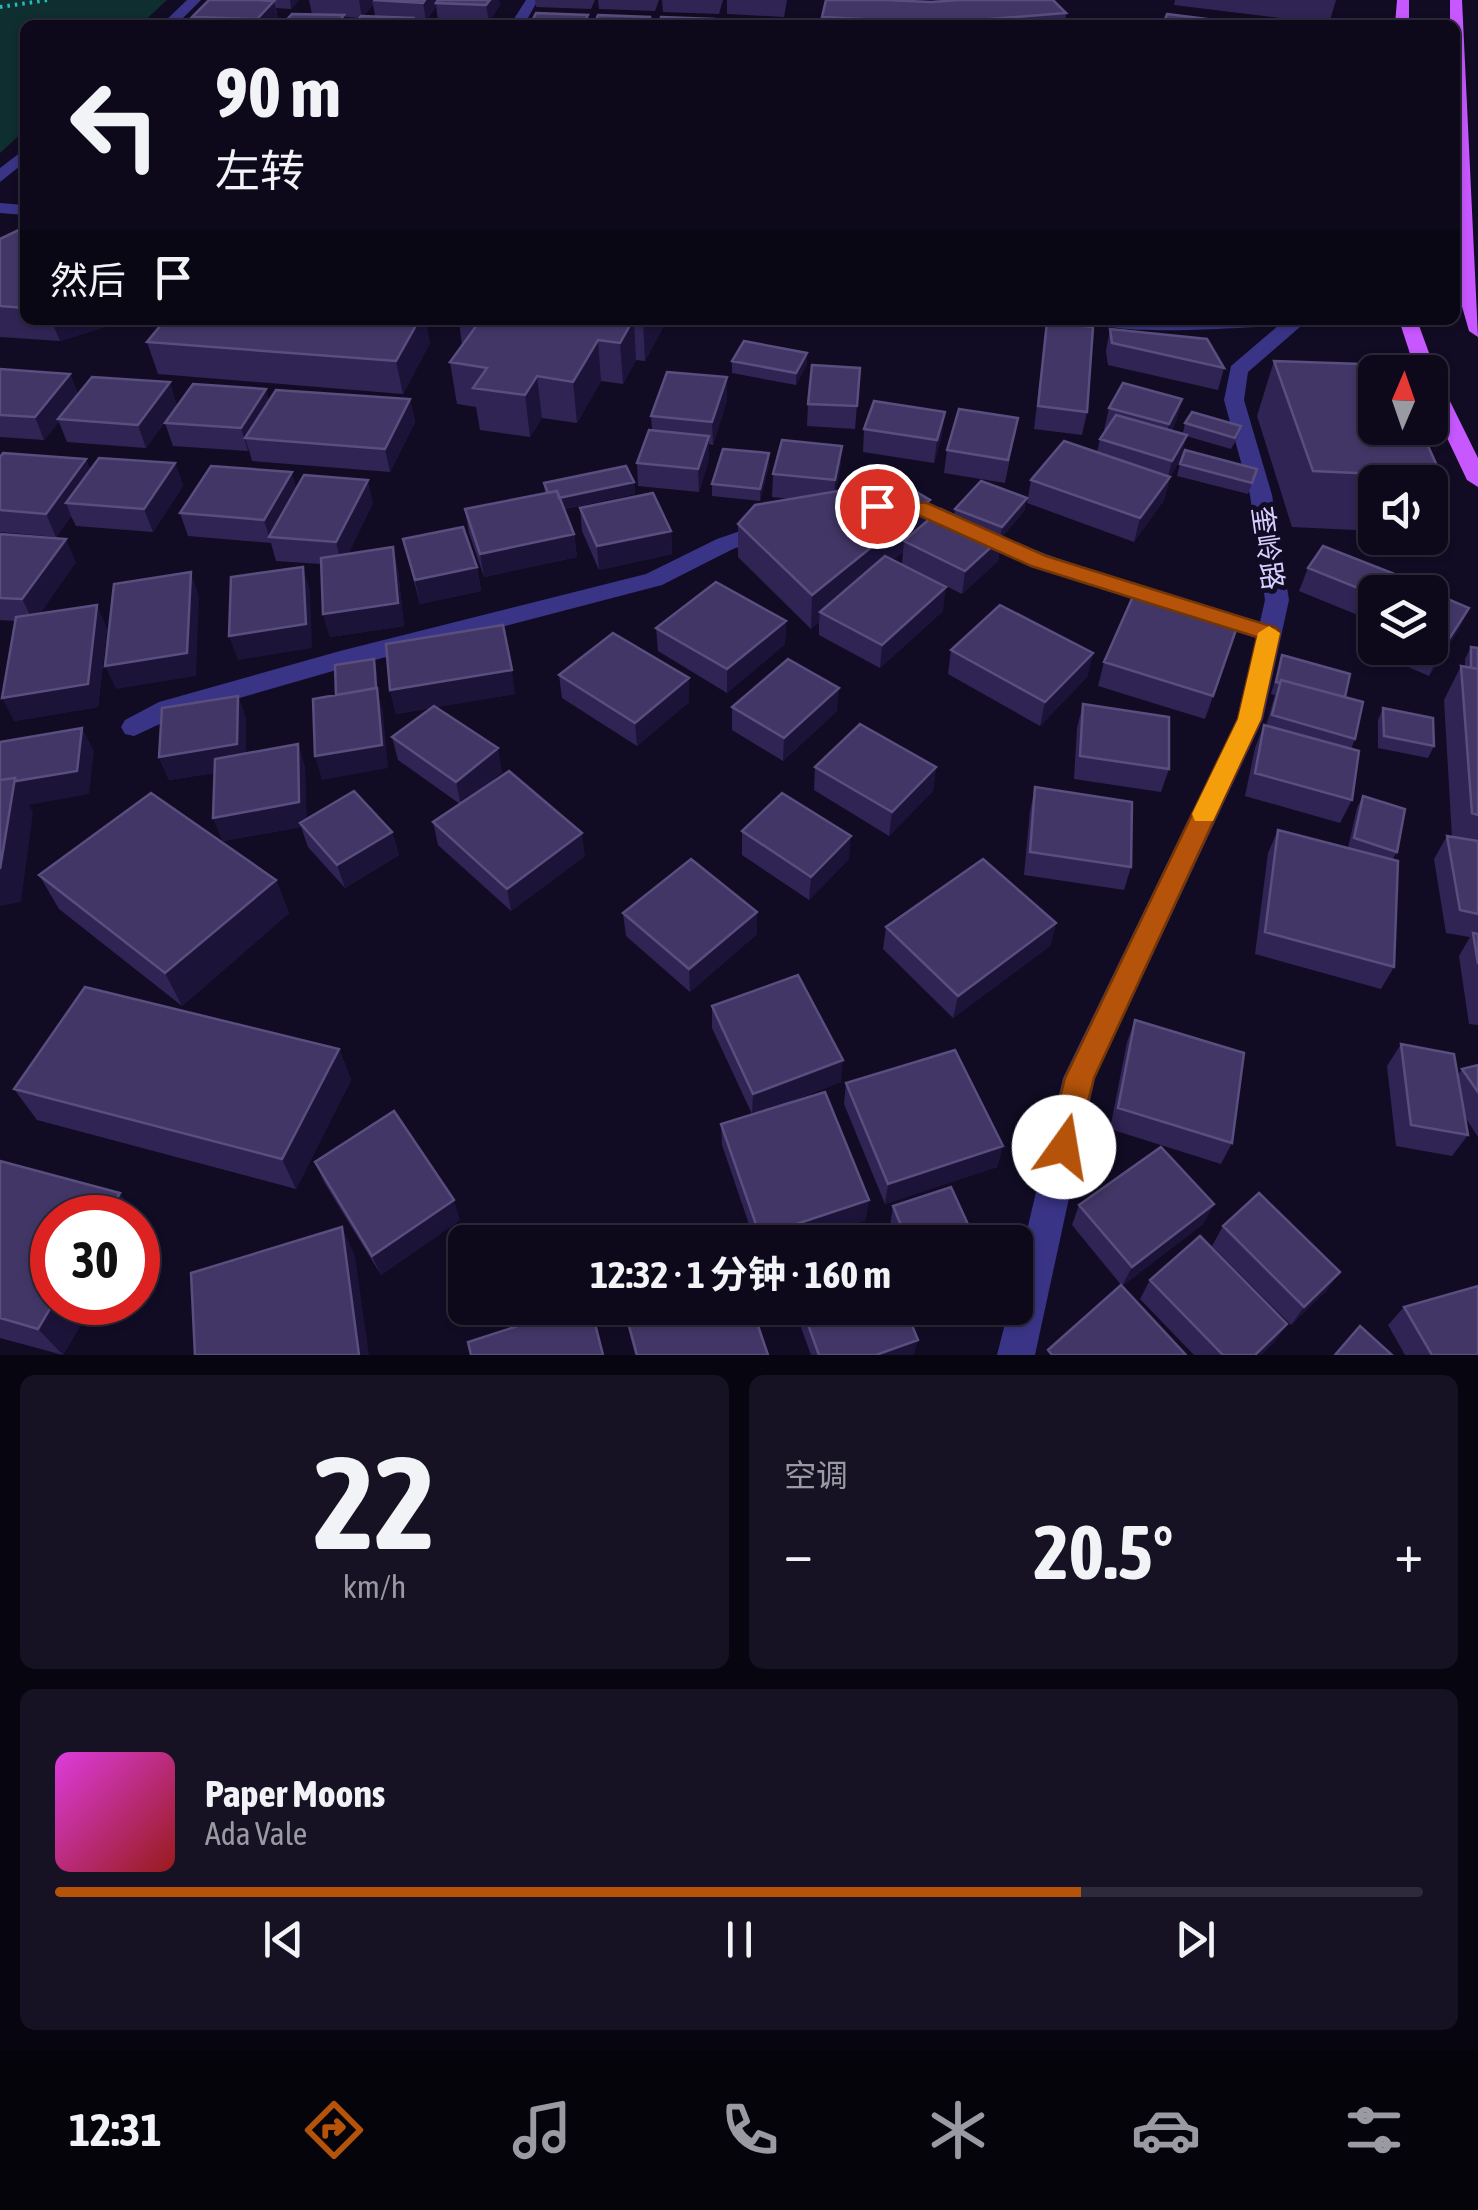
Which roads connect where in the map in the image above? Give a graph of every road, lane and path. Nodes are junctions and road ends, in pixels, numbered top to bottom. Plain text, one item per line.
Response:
1 (48, 0) edge
2 (195, 0) edge
3 (0, 7) edge
4 (173, 20) edge
5 (1460, 116) edge
6 (20, 158) edge
7 (0, 176) edge
8 (1292, 325) edge
9 (1410, 325) edge
10 (1478, 331) edge
11 (1420, 355) edge
12 (1448, 418) edge
13 (1478, 480) edge
14 (877, 506) edge
15 (799, 520) edge
16 (1269, 633) junction
17 (134, 727) dead end
18 (1016, 1355) edge

1 - 3 path
2 - 4 street
5 - 10 main road
6 - 7 street
8 - 16 street, 奎岭路
9 - 11 main road
12 - 13 main road
14 - 16 street
15 - 17 street
16 - 18 street, 奎岭路

